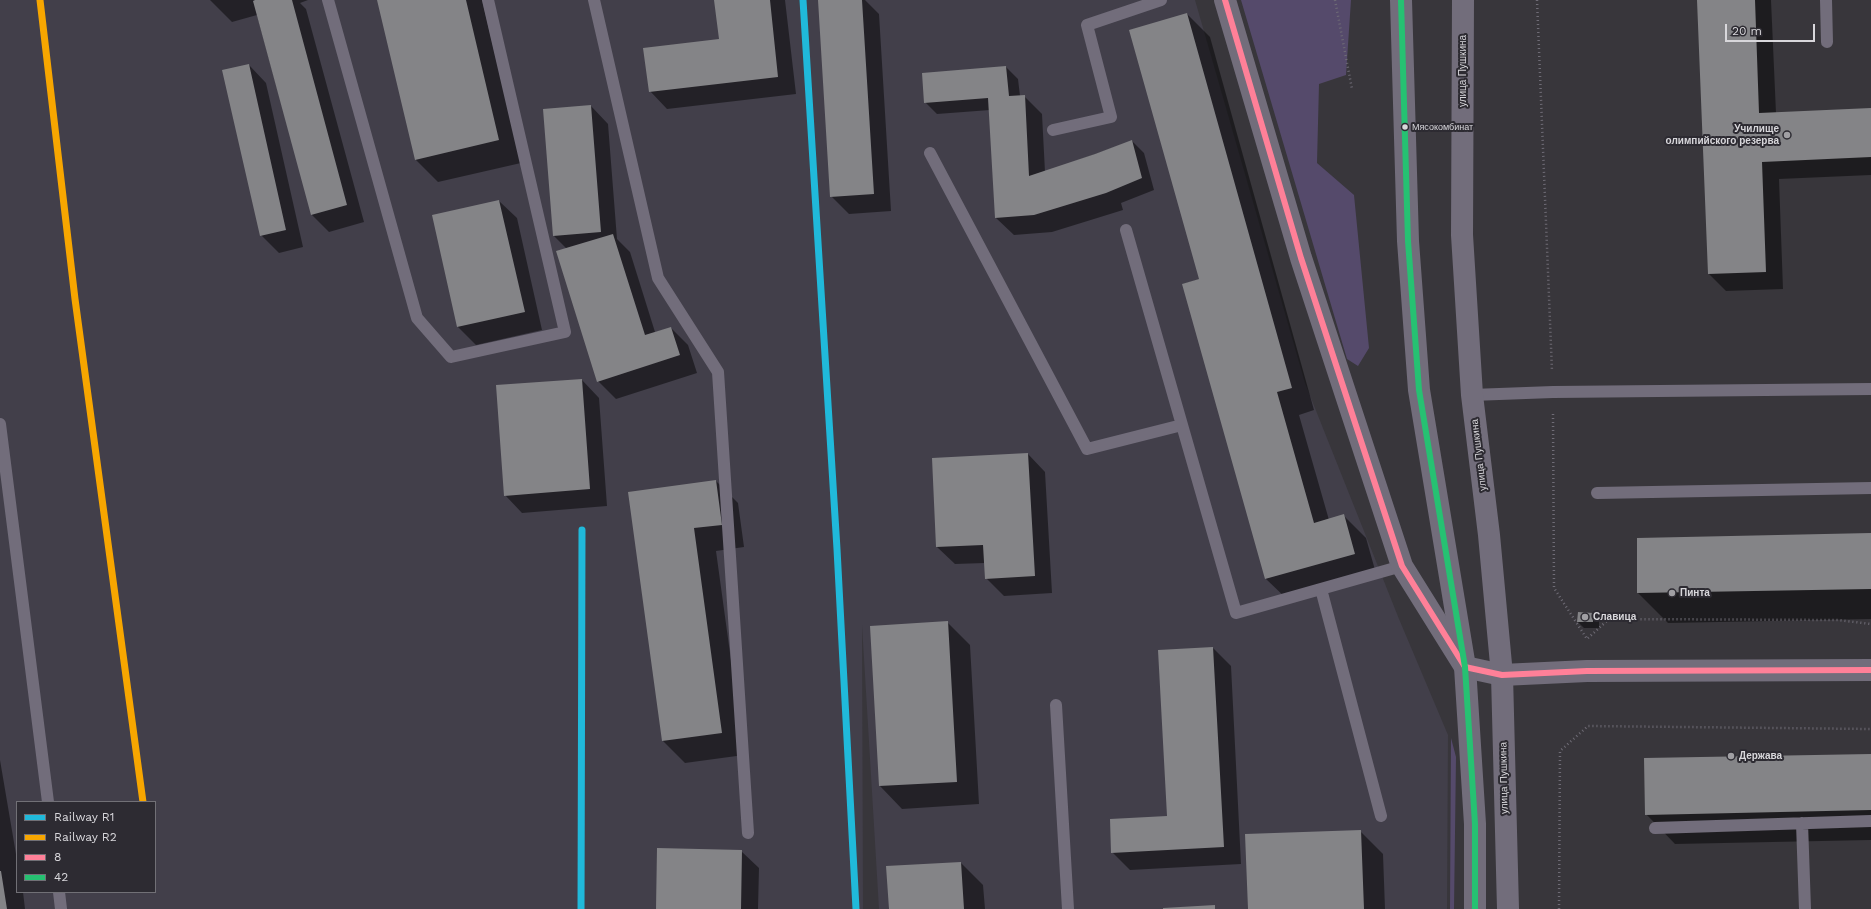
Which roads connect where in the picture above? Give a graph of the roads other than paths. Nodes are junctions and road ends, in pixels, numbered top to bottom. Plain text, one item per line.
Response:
1 (328, 0) edge
2 (488, 0) edge
3 (594, 0) edge
4 (1161, 0) edge
5 (1225, 0) edge
6 (1400, 0) edge
7 (1463, 0) edge
8 (1826, 0) edge
9 (1827, 42) dead end
10 (1053, 130) dead end
11 (930, 153) dead end
12 (1126, 230) dead end
13 (1871, 389) edge
14 (1472, 395) junction
15 (0, 424) edge
16 (1182, 425) junction
17 (1871, 488) edge
18 (1597, 493) dead end
19 (1402, 566) junction
20 (1321, 589) junction
21 (1465, 667) junction
22 (1871, 670) edge
23 (1502, 676) junction
24 (1056, 705) dead end
25 (48, 801) edge
26 (1381, 816) dead end
27 (1871, 820) edge
28 (1802, 823) junction
29 (1656, 828) dead end
30 (748, 833) dead end
31 (59, 893) edge
32 (61, 909) edge
33 (1068, 909) edge
34 (1475, 909) edge
35 (1508, 909) edge
36 (1805, 909) edge

1 - 2 lane
3 - 30 lane
4 - 10 lane
5 - 19 main road
6 - 21 main road
7 - 14 main road, улица Пушкина
8 - 9 lane
11 - 16 lane
12 - 16 lane
13 - 14 lane
14 - 23 main road, улица Пушкина
15 - 25 lane
16 - 20 lane
17 - 18 lane
19 - 20 lane
19 - 21 main road
20 - 26 lane
21 - 23 main road
21 - 34 main road
22 - 23 main road
23 - 35 main road, улица Пушкина
24 - 33 lane
27 - 28 lane
28 - 29 lane
28 - 36 lane
31 - 32 lane

